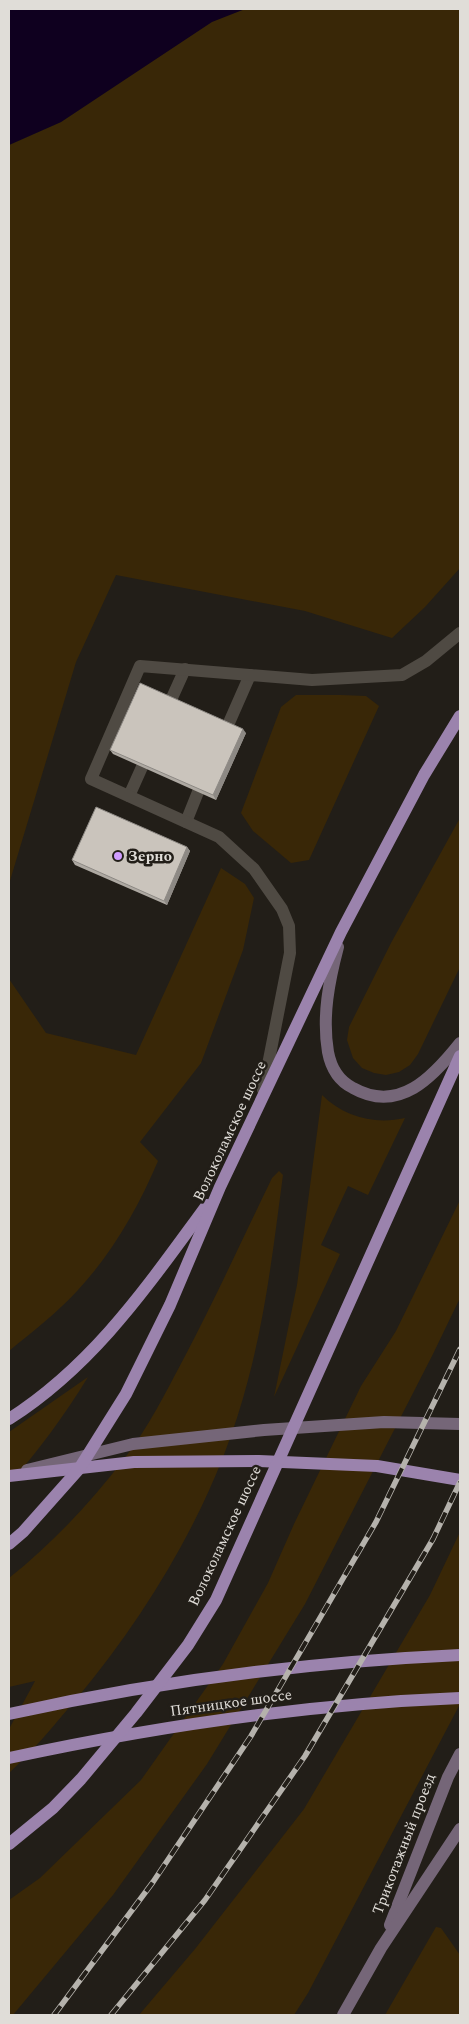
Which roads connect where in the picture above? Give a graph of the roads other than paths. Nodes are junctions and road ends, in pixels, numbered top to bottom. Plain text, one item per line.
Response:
1 (460, 633) edge
2 (185, 669) junction
3 (250, 674) junction
4 (171, 700) edge
5 (460, 716) edge
6 (228, 725) edge
7 (142, 767) edge
8 (198, 792) edge
9 (129, 796) junction
10 (186, 822) junction
11 (341, 932) junction
12 (460, 1043) edge
13 (460, 1056) edge
14 (261, 1103) junction
15 (220, 1187) junction
16 (9, 1419) edge
17 (460, 1424) edge
18 (9, 1475) edge
19 (460, 1480) edge
20 (9, 1544) edge
21 (460, 1655) edge
22 (460, 1698) edge
23 (14, 1713) edge
24 (460, 1754) edge
25 (9, 1758) edge
26 (460, 1829) edge
27 (9, 1844) edge
28 (381, 1948) junction
29 (343, 2015) edge

1 - 3 lane
2 - 3 lane
2 - 4 lane
2 - 9 lane
3 - 6 lane
5 - 11 main road, Волоколамское шоссе
7 - 9 lane
8 - 10 lane
9 - 10 lane
10 - 14 lane
11 - 12 main road
11 - 14 main road, Волоколамское шоссе
13 - 27 main road, Волоколамское шоссе
14 - 15 main road, Волоколамское шоссе
15 - 16 main road
15 - 20 main road, Волоколамское шоссе
17 - 18 main road
18 - 19 main road
21 - 23 main road, Пятницкое шоссе
22 - 25 main road, Пятницкое шоссе
24 - 28 main road, Трикотажный проезд
26 - 28 main road, Трикотажный проезд
28 - 29 main road, Трикотажный проезд

